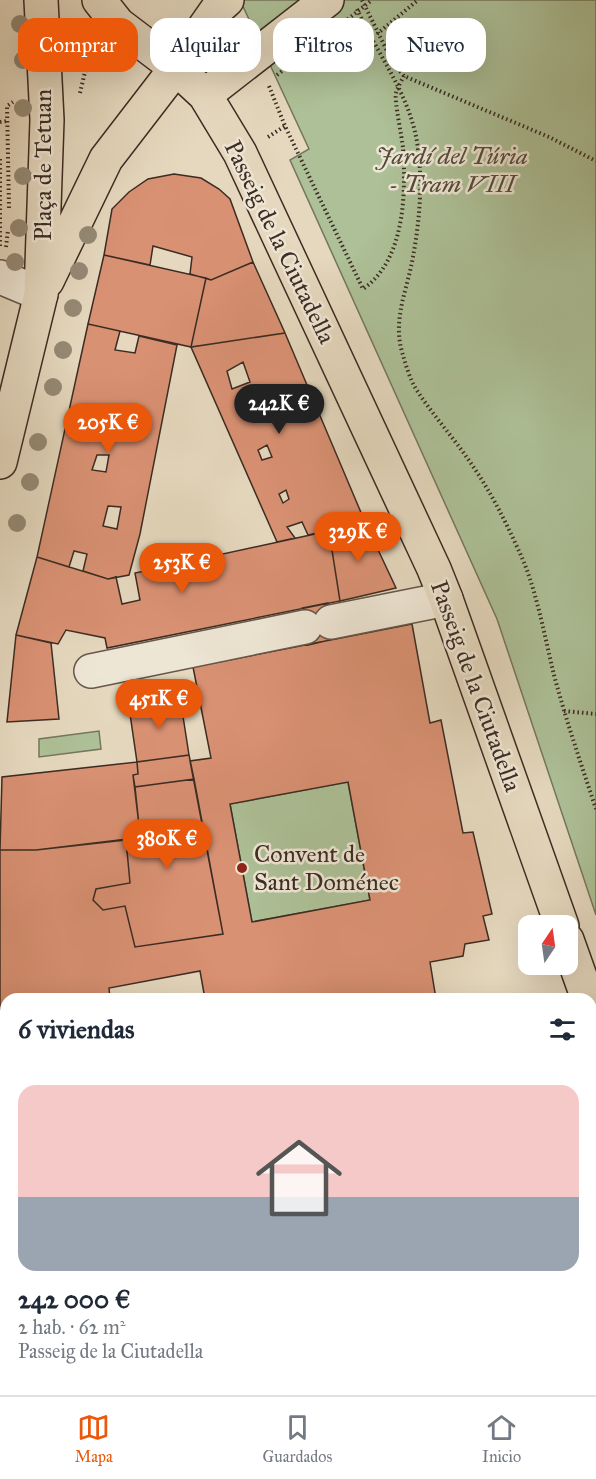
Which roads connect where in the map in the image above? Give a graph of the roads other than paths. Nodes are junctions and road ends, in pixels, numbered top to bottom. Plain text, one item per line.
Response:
1 (41, 0) edge
2 (99, 0) edge
3 (227, 0) edge
4 (327, 0) edge
5 (211, 18) edge
6 (150, 48) edge
7 (173, 72) edge
8 (180, 72) edge
9 (205, 95) junction
10 (1, 267) edge
11 (41, 294) junction
12 (7, 405) edge
13 (0, 462) edge
14 (446, 599) junction
15 (91, 671) dead end
16 (558, 915) edge
17 (578, 971) edge
18 (586, 993) edge

1 - 11 main road, Plaça de Tetuan
2 - 6 main road
3 - 5 main road, Plaça de Tetuan
4 - 9 main road
7 - 11 main road, Plaça de Tetuan
8 - 9 main road
9 - 14 main road, Passeig de la Ciutadella
10 - 11 street
11 - 12 main road, Plaça de Tetuan
12 - 13 main road, Plaça de Tetuan
14 - 15 street
14 - 16 main road, Passeig de la Ciutadella
17 - 18 main road

